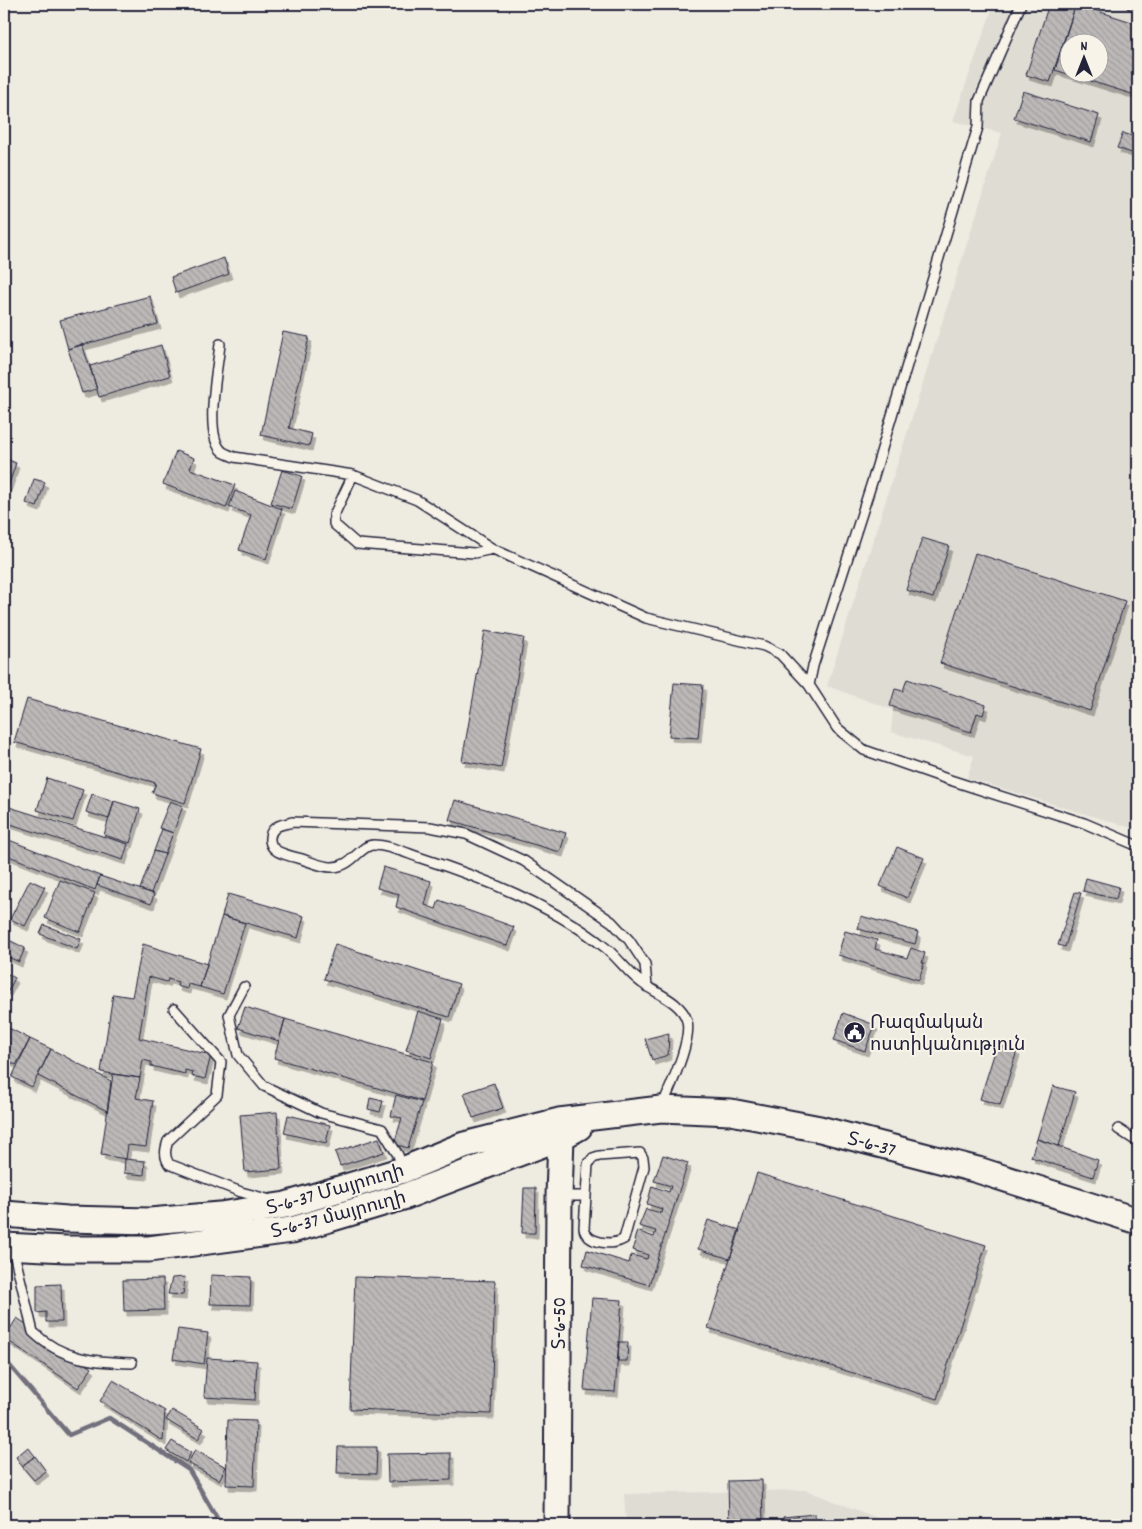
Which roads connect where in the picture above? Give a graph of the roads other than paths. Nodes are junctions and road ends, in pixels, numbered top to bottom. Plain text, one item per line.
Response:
1 (1022, 4) edge
2 (1131, 4) edge
3 (1138, 6) edge
4 (220, 344) dead end
5 (352, 475) junction
6 (492, 549) junction
7 (809, 685) junction
8 (1138, 846) edge
9 (244, 987) dead end
10 (647, 987) junction
11 (174, 1009) dead end
12 (661, 1110) junction
13 (599, 1117) joint
14 (560, 1129) junction
15 (1118, 1129) dead end
16 (1138, 1142) edge
17 (404, 1170) junction
18 (559, 1196) junction
19 (586, 1196) junction
20 (286, 1205) junction
21 (4, 1214) edge
22 (1138, 1221) edge
23 (292, 1230) junction
24 (8, 1246) edge
25 (132, 1363) dead end
26 (557, 1525) edge

1 - 7 lane
2 - 3 lane
4 - 5 lane
5 - 6 lane
5 - 6 lane
6 - 7 lane
7 - 8 lane
9 - 17 lane
10 - 10 lane
10 - 12 lane
11 - 20 lane
12 - 13 main road, Տ-6-37 / Տ-6-37
12 - 22 main road, Տ-6-37 / Տ-6-37
13 - 14 main road, Տ-6-37 մայրուղի / Տ-6-37
14 - 17 main road, Տ-6-37 Մայրուղի / Տ-6-37
14 - 18 main road, Տ-6-50 / Տ-6-50
14 - 23 main road, Տ-6-37 մայրուղի / Տ-6-37
15 - 16 lane
17 - 20 main road, Տ-6-37 Մայրուղի / Տ-6-37
18 - 19 lane
18 - 26 main road, Տ-6-50 / Տ-6-50
19 - 19 lane
20 - 21 main road, Տ-6-37 Մայրուղի / Տ-6-37
20 - 23 main road
23 - 24 main road, Տ-6-37 մայրուղի / Տ-6-37
24 - 25 lane

